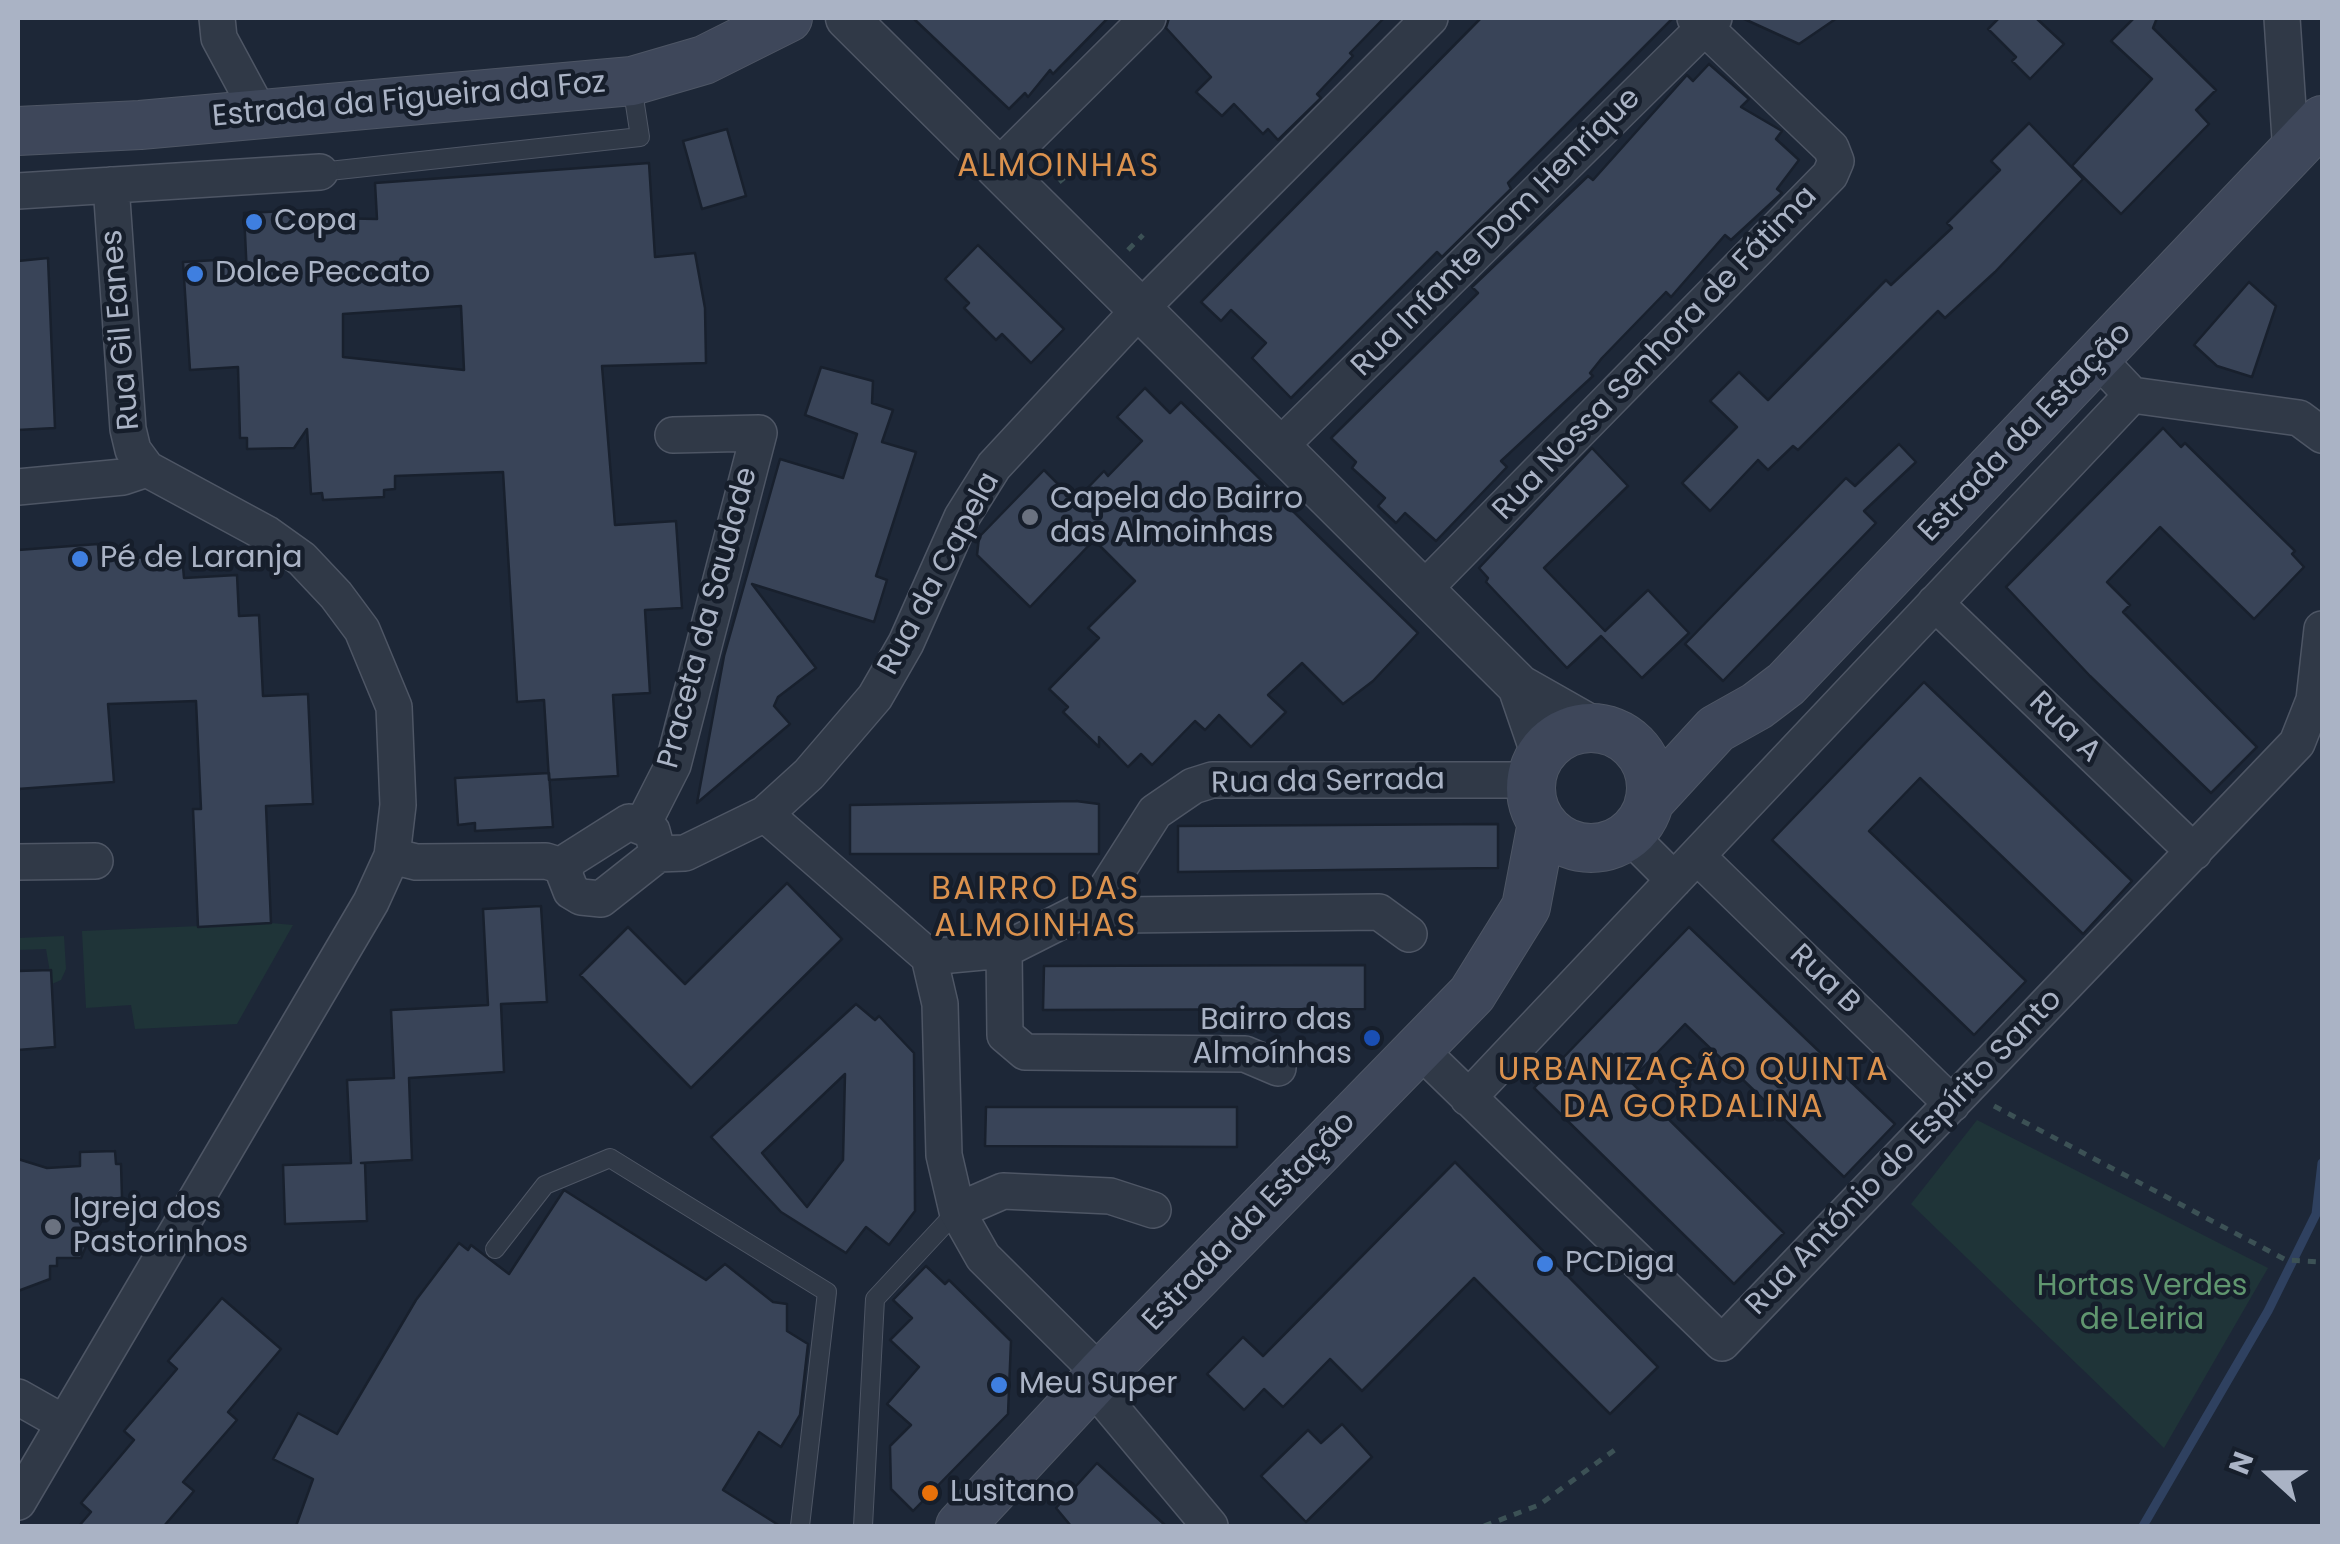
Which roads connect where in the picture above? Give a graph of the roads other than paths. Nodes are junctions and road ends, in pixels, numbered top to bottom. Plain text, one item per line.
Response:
1 (218, 18) edge
2 (788, 18) edge
3 (1148, 18) edge
4 (1430, 18) edge
5 (2282, 18) edge
6 (858, 21) edge
7 (1705, 21) edge
8 (632, 81) junction
9 (260, 114) junction
10 (140, 125) junction
11 (40, 130) edge
12 (2307, 137) edge
13 (998, 167) junction
14 (320, 172) joint
15 (111, 186) junction
16 (18, 191) edge
17 (1140, 309) junction
18 (2098, 359) junction
19 (2132, 395) junction
20 (673, 435) dead end
21 (2322, 435) edge
22 (1279, 447) junction
23 (146, 469) junction
24 (18, 487) edge
25 (1423, 590) junction
26 (1935, 603) junction
27 (2322, 629) edge
28 (1520, 686) junction
29 (1716, 729) junction
30 (1605, 731) junction
31 (1539, 785) junction
32 (765, 814) junction
33 (1622, 828) junction
34 (650, 839) junction
35 (2194, 852) junction
36 (392, 856) junction
37 (95, 861) dead end
38 (18, 862) edge
39 (565, 867) junction
40 (1686, 868) junction
41 (1103, 891) junction
42 (1526, 907) junction
43 (1410, 934) dead end
44 (920, 949) junction
45 (1004, 950) junction
46 (1419, 1049) junction
47 (1278, 1068) dead end
48 (1958, 1097) junction
49 (1468, 1098) junction
50 (1154, 1210) dead end
51 (957, 1211) junction
52 (496, 1250) dead end
53 (1096, 1380) junction
54 (18, 1397) edge
55 (64, 1423) junction
56 (18, 1502) edge
57 (800, 1526) edge
58 (863, 1526) edge
59 (960, 1526) edge
60 (1210, 1526) edge

1 - 9 street
2 - 8 main road, Estrada da Figueira da Foz
3 - 13 street
4 - 17 street, Rua da Capela
5 - 12 street
6 - 13 street
7 - 22 street, Rua Infante Dom Henrique
7 - 25 street, Rua Nossa Senhora de Fátima
8 - 9 main road, Estrada da Figueira da Foz
8 - 14 lane
9 - 10 main road, Estrada da Figueira da Foz
10 - 11 main road, Estrada da Figueira da Foz
10 - 15 street, Rua Gil Eanes
11 - 15 street, Rua Gil Eanes
12 - 18 main road, Estrada da Estação
13 - 17 street
14 - 15 street
15 - 16 street
15 - 23 street, Rua Gil Eanes
17 - 22 street
17 - 32 street, Rua da Capela
18 - 19 street
18 - 29 main road, Estrada da Estação
19 - 21 street
19 - 26 street
20 - 34 street, Praceta da Saudade
22 - 25 street
23 - 24 street
23 - 36 street
25 - 28 street
26 - 35 street, Rua A
26 - 40 street
27 - 35 street, Rua António do Espírito Santo
28 - 30 street
28 - 31 street
29 - 30 main road, Estrada da Estação
29 - 33 main road, Estrada da Estação
30 - 31 main road, Estrada da Estação
30 - 33 main road
31 - 33 main road
31 - 41 street, Rua da Serrada
31 - 42 main road, Estrada da Estação
32 - 34 street, Rua da Capela
32 - 44 street
33 - 40 street, Rua B
33 - 42 main road, Estrada da Estação
34 - 39 street, Rua da Capela
34 - 39 street
35 - 48 street, Rua António do Espírito Santo
36 - 39 street
36 - 55 street
37 - 38 street
40 - 48 street, Rua B
40 - 49 street
41 - 43 street
41 - 45 street
42 - 46 main road, Estrada da Estação
44 - 45 street
44 - 51 street
45 - 47 street
46 - 49 street, Rua António do Espírito Santo
46 - 53 main road, Estrada da Estação
48 - 49 street, Rua António do Espírito Santo
50 - 51 street
51 - 53 street
51 - 58 lane
52 - 57 lane
53 - 59 main road, Estrada da Estação
53 - 60 street
54 - 55 street
55 - 56 street

